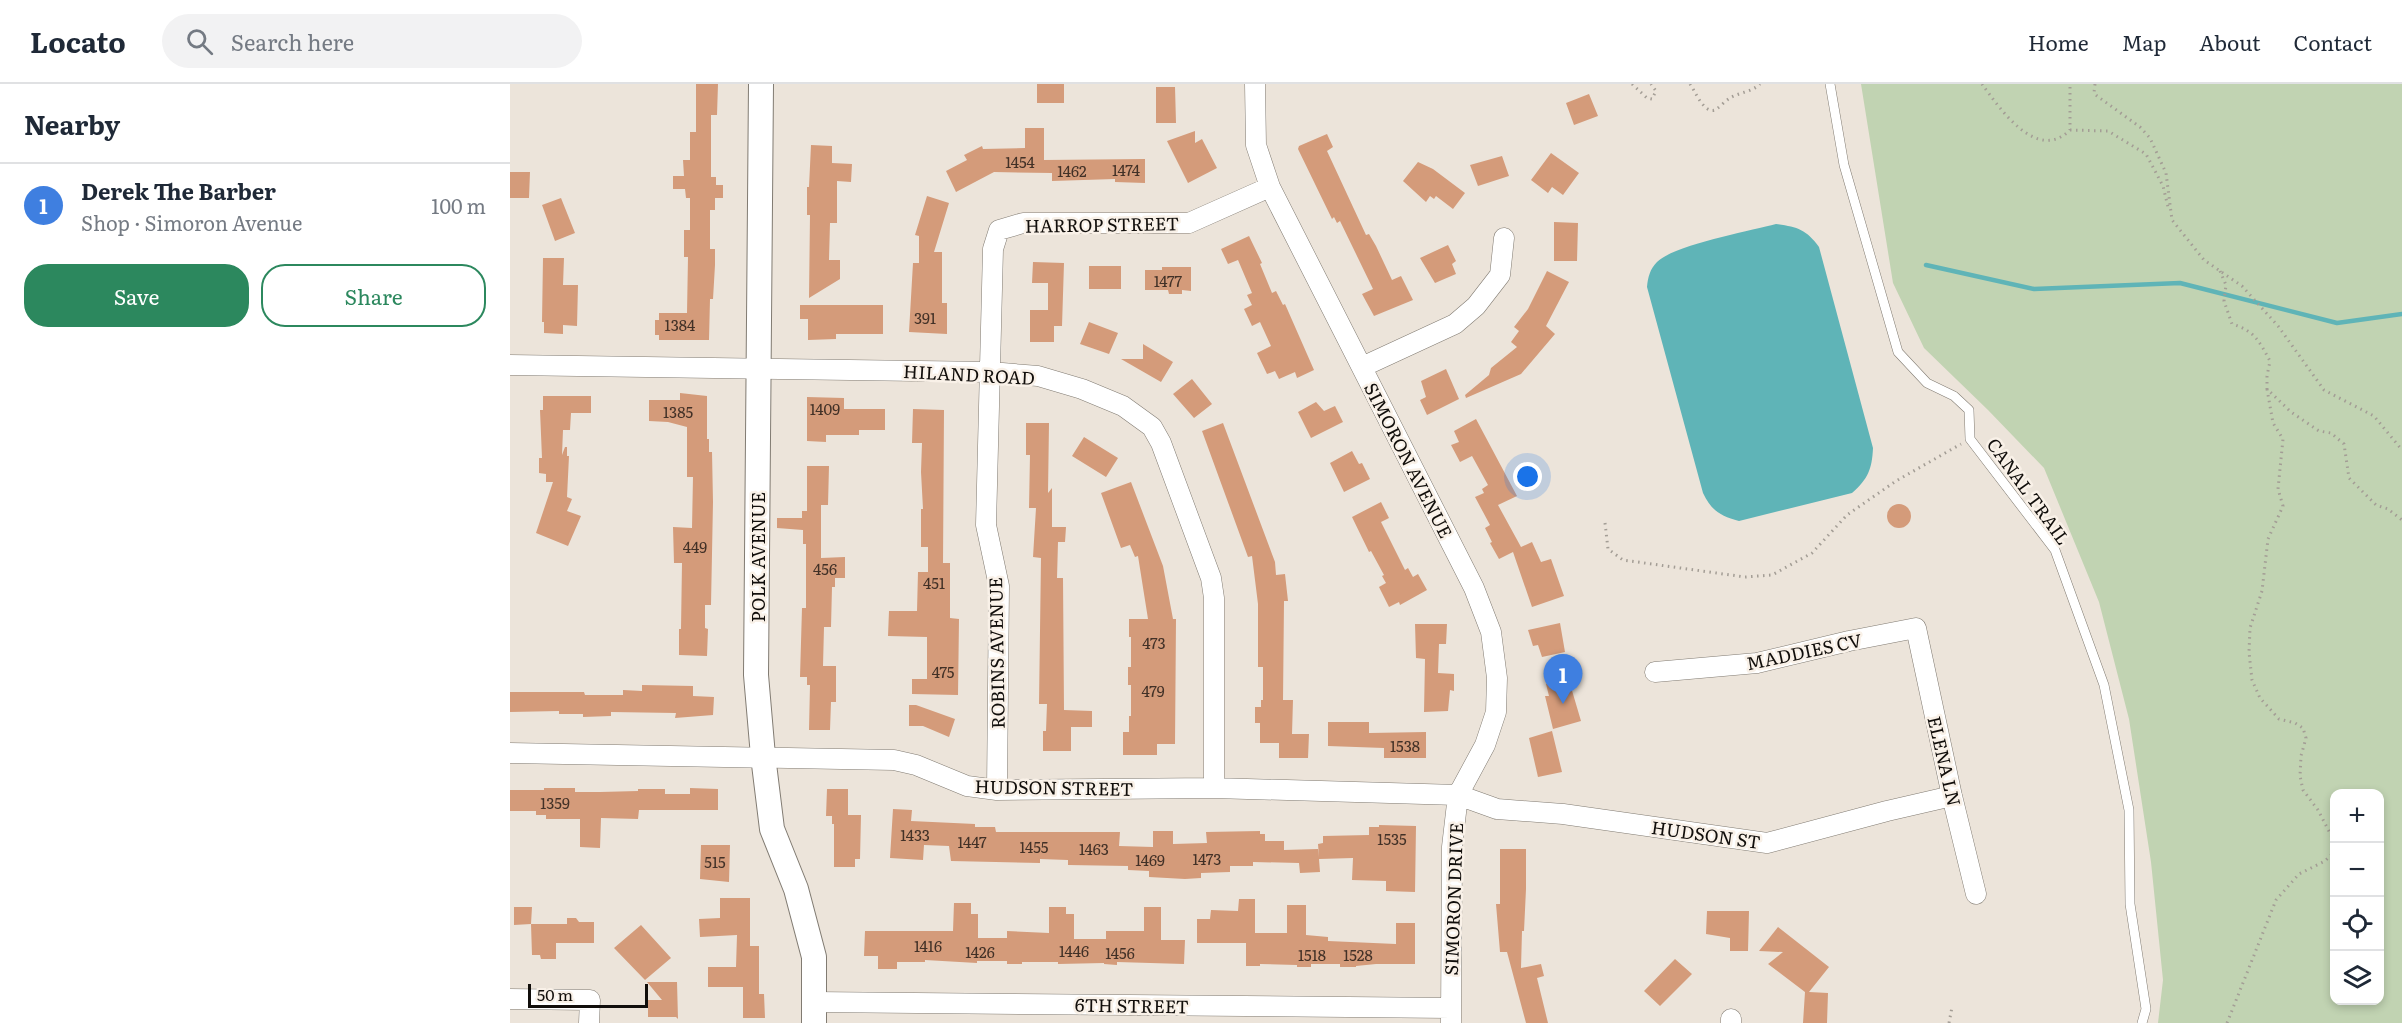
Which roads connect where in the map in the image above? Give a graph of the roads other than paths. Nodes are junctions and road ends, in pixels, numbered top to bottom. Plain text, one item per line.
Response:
1 (761, 84) edge
2 (1254, 84) edge
3 (1830, 84) edge
4 (1270, 187) junction
5 (999, 230) joint
6 (1504, 238) dead end
7 (510, 365) edge
8 (1362, 367) junction
9 (758, 368) junction
10 (990, 372) junction
11 (1916, 628) joint
12 (1655, 672) dead end
13 (1485, 745) joint
14 (510, 753) edge
15 (763, 756) junction
16 (1214, 788) junction
17 (997, 790) junction
18 (1458, 795) junction
19 (1952, 796) junction
20 (1976, 894) dead end
21 (510, 999) edge
22 (814, 1013) edge
23 (1451, 1016) edge
24 (589, 1023) edge
25 (2142, 1023) edge

1 - 9 street, POLK AVENUE
2 - 4 street, SIMORON AVENUE
3 - 25 lane, CANAL TRAIL
4 - 5 street, HARROP STREET
4 - 8 street, SIMORON AVENUE
5 - 10 street, ROBINS AVENUE
6 - 8 street
7 - 9 street, HILAND ROAD
8 - 13 street, SIMORON AVENUE
9 - 10 street, HILAND ROAD
9 - 15 street, POLK AVENUE
10 - 16 street, HILAND ROAD
10 - 17 street, ROBINS AVENUE
11 - 12 street, MADDIES CV
11 - 19 street, ELENA LN
13 - 18 street, SIMORON DRIVE
14 - 15 street, HUDSON STREET
15 - 17 street, HUDSON STREET
15 - 22 street, POLK AVENUE
16 - 17 street, HUDSON STREET
16 - 18 street, HUDSON STREET
18 - 19 street, HUDSON ST
18 - 23 street, SIMORON DRIVE
19 - 20 street, ELENA LN
21 - 24 street
22 - 23 street, 6TH STREET

